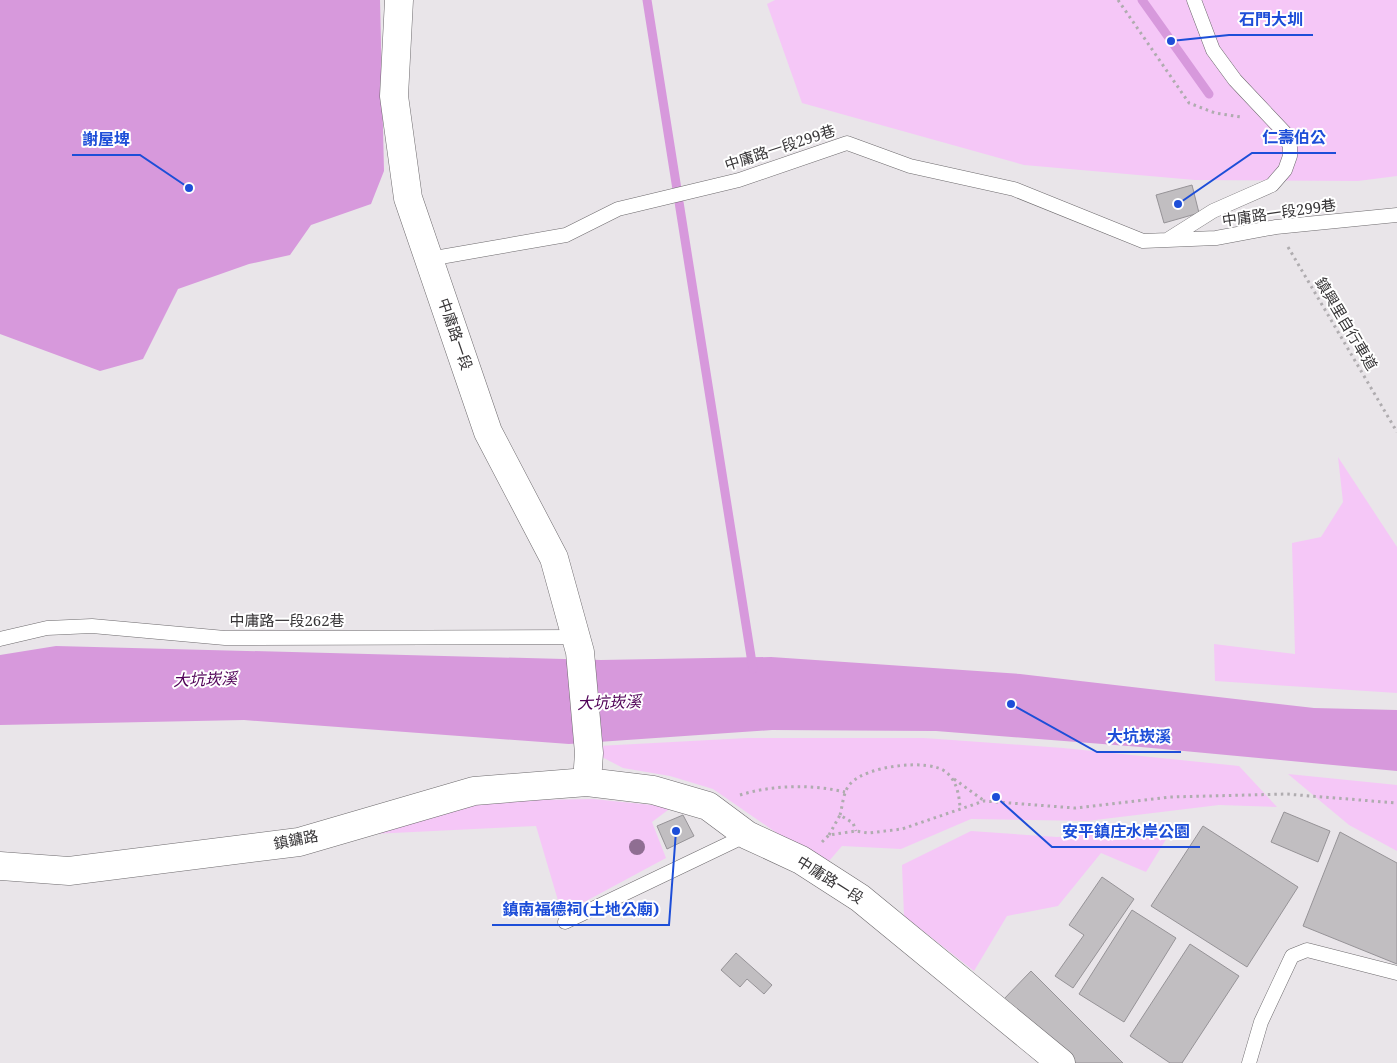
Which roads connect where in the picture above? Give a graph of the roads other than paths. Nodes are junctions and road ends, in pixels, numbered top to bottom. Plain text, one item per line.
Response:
1 (399, 0) edge
2 (1194, 0) edge
3 (1397, 215) edge
4 (1166, 241) junction
5 (429, 259) junction
6 (0, 639) edge
7 (578, 645) junction
8 (587, 782) junction
9 (747, 835) junction
10 (0, 866) edge
11 (565, 922) dead end
12 (1397, 973) edge
13 (1060, 1063) edge
14 (1249, 1063) edge

1 - 5 street, 中庸路一段
2 - 4 lane, 中庸路一段299巷
3 - 4 lane, 中庸路一段299巷
4 - 5 lane, 中庸路一段299巷
5 - 7 street, 中庸路一段
6 - 7 lane, 中庸路一段262巷
7 - 8 street, 中庸路一段
8 - 9 street, 中庸路一段
8 - 10 street, 鎮鏞路
9 - 11 lane
9 - 13 street, 中庸路一段
12 - 14 lane

